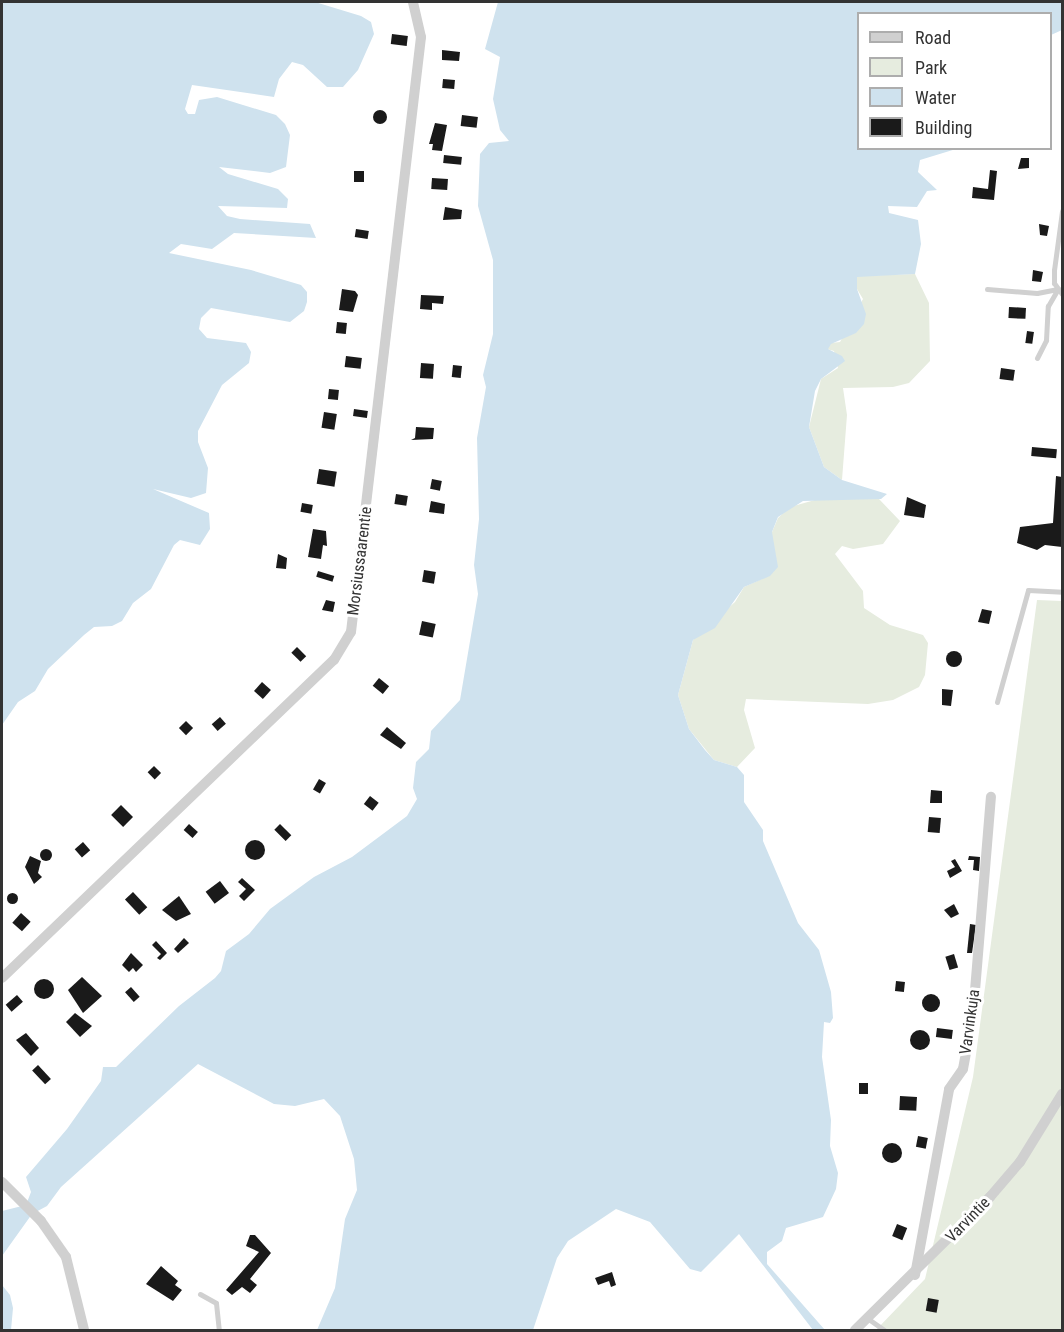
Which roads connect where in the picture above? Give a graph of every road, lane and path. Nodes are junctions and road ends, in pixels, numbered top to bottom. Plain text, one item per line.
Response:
1 (412, 2) edge
2 (1062, 211) edge
3 (987, 289) dead end
4 (1060, 292) edge
5 (1037, 358) dead end
6 (1062, 592) edge
7 (997, 702) dead end
8 (991, 797) dead end
9 (2, 978) edge
10 (1062, 1094) edge
11 (2, 1182) edge
12 (915, 1275) junction
13 (200, 1294) dead end
14 (867, 1318) junction
15 (84, 1330) edge
16 (219, 1330) edge
17 (855, 1330) edge
18 (884, 1330) edge

1 - 9 street, Morsiussaarentie
2 - 4 lane
3 - 4 lane
4 - 5 lane
6 - 7 lane
8 - 12 street, Varvinkuja
10 - 12 street, Varvintie
11 - 15 street
12 - 14 street, Varvintie
13 - 16 lane
14 - 17 street, Varvintie
14 - 18 lane

